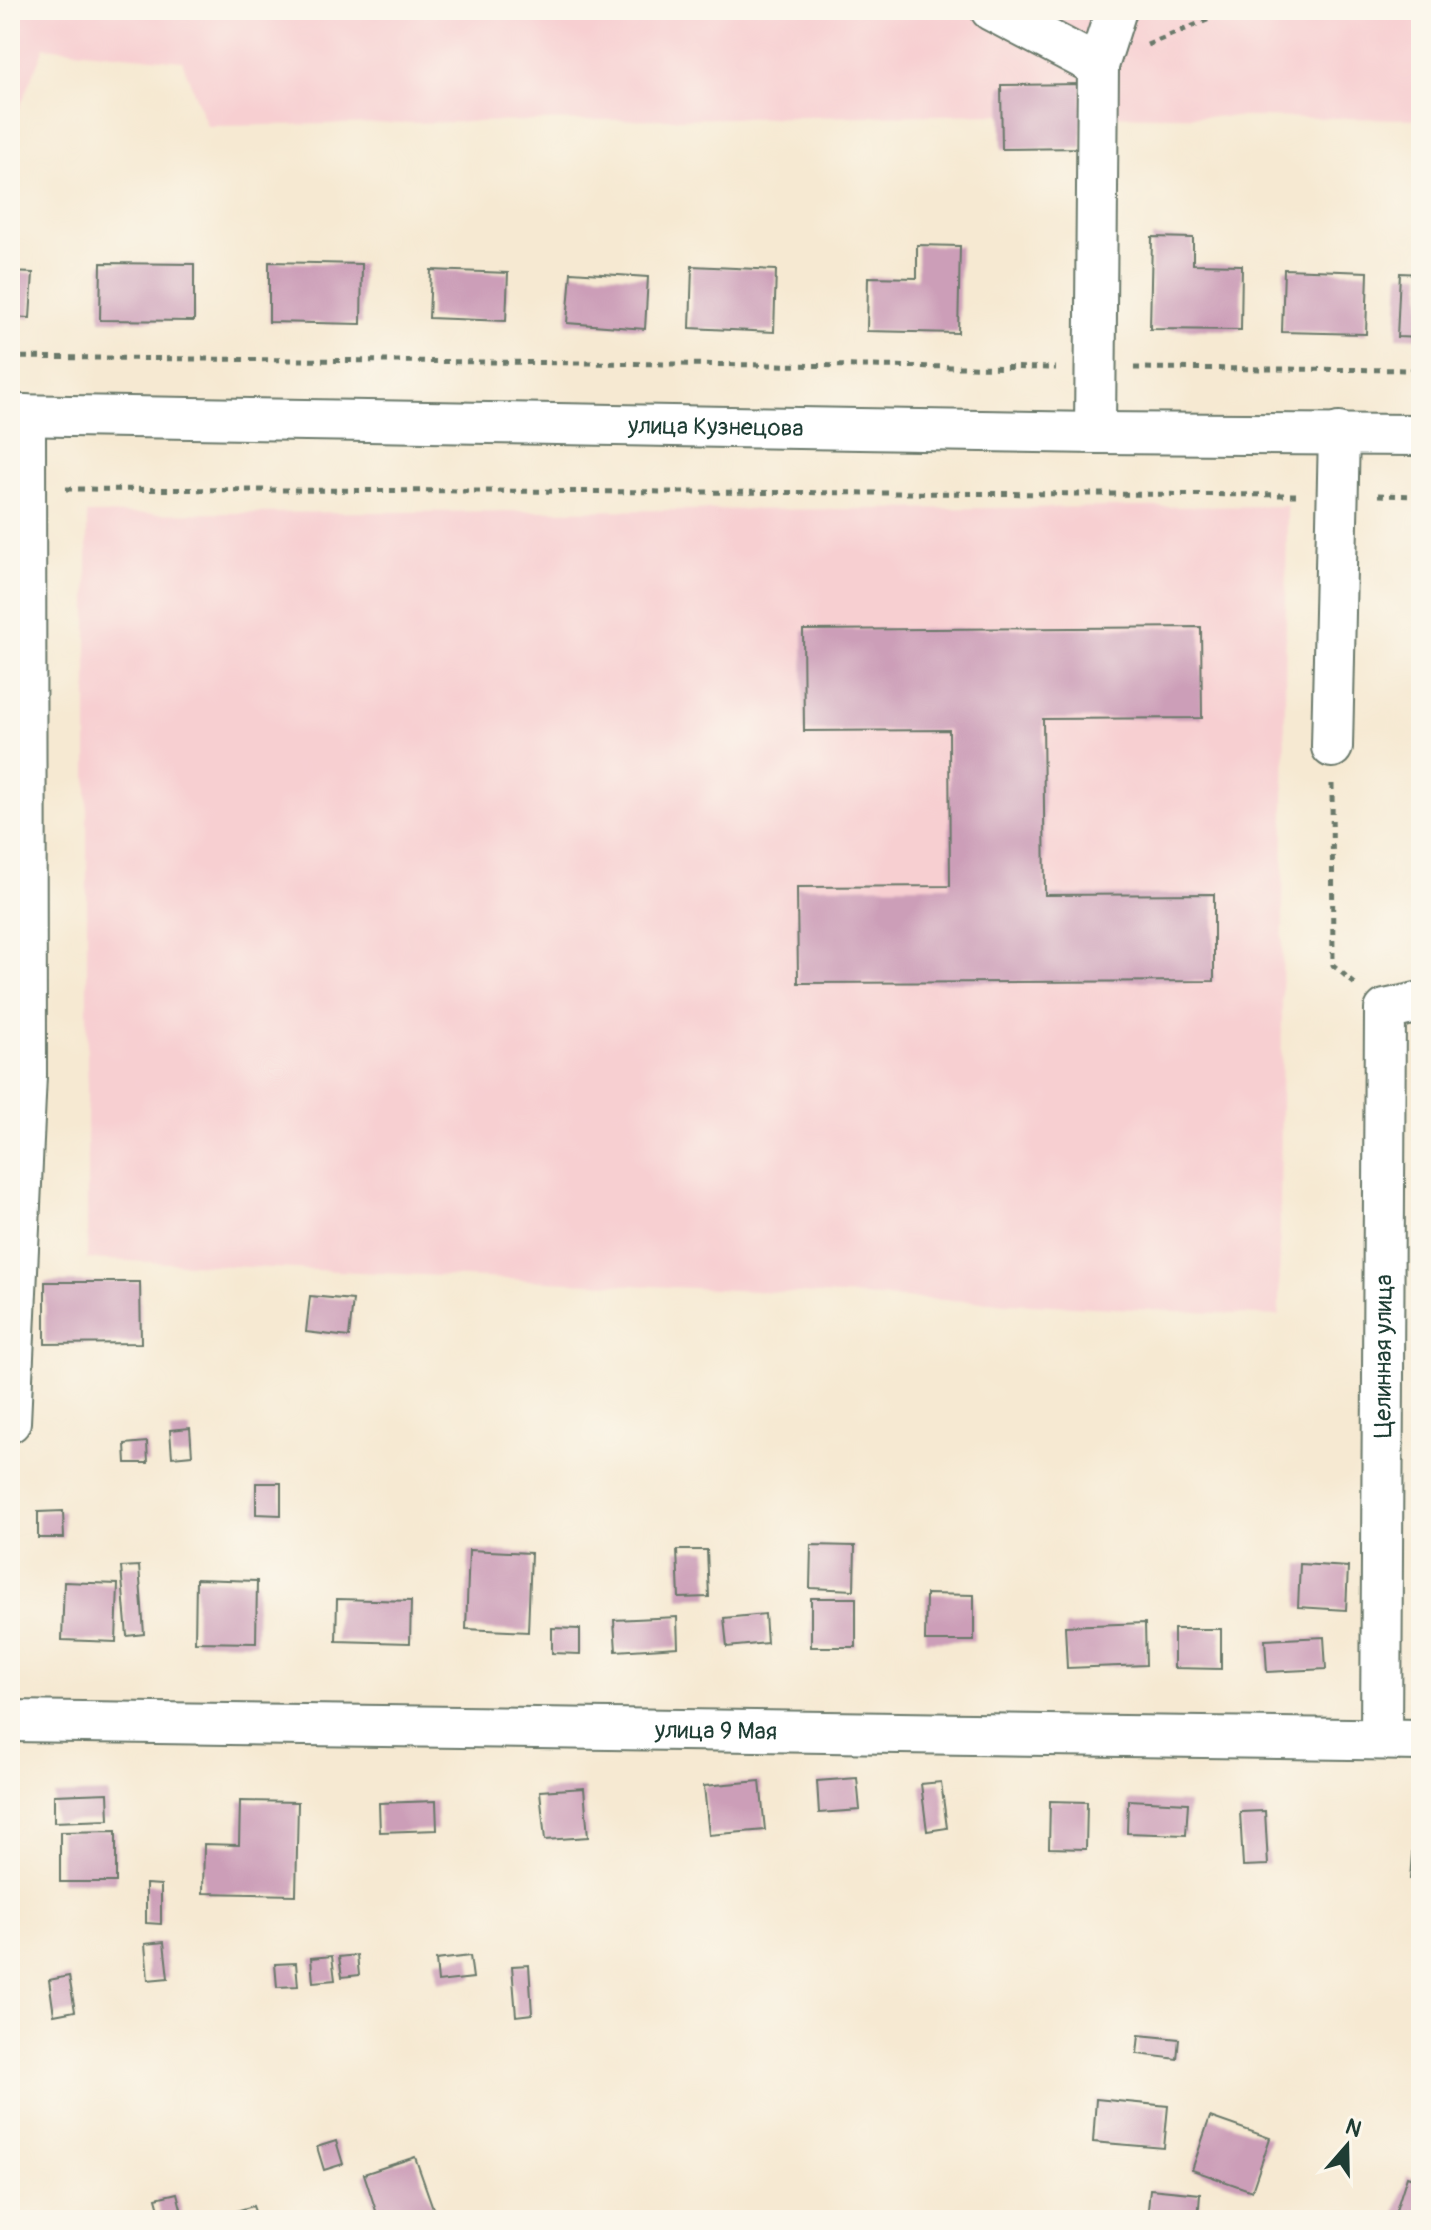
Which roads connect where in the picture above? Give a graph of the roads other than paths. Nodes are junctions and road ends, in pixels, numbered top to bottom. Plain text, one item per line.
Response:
1 (991, 10) edge
2 (1116, 10) edge
3 (1098, 66) junction
4 (17, 415) edge
5 (1095, 433) junction
6 (1339, 433) junction
7 (1421, 435) edge
8 (1332, 747) road end
9 (1403, 1006) edge
10 (10, 1422) edge
11 (10, 1721) edge
12 (1381, 1738) junction
13 (1421, 1740) edge

1 - 3 street
2 - 3 street
3 - 5 street
4 - 5 street, улица Кузнецова
4 - 10 street
5 - 6 street, улица Кузнецова
6 - 7 street, улица Кузнецова
6 - 8 street
9 - 12 street, Целинная улица
11 - 12 street, улица 9 Мая
12 - 13 street, улица 9 Мая

